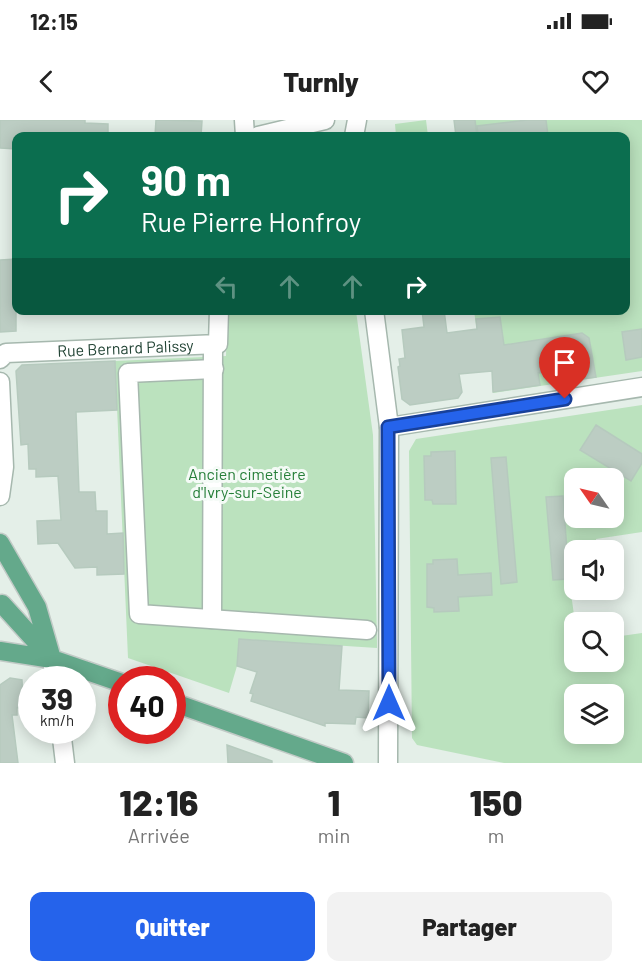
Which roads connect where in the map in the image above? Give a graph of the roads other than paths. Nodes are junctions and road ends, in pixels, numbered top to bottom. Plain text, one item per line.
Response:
1 (325, 120) edge
2 (275, 132) edge
3 (219, 315) edge
4 (375, 315) edge
5 (213, 345) junction
6 (0, 359) edge
7 (214, 369) junction
8 (0, 382) edge
9 (642, 387) edge
10 (388, 427) junction
11 (0, 496) edge
12 (0, 543) edge
13 (1, 601) edge
14 (212, 619) junction
15 (367, 630) dead end
16 (0, 651) edge
17 (52, 659) junction
18 (53, 666) edge
19 (108, 678) edge
20 (186, 707) edge
21 (63, 744) edge
22 (65, 763) edge
23 (344, 763) edge
24 (388, 763) edge

1 - 2 street
3 - 5 street, Rue Bernard Palissy
4 - 10 street
5 - 6 street, Rue Bernard Palissy
5 - 7 street
7 - 14 street
7 - 14 street
8 - 11 street
9 - 10 street
10 - 24 street
12 - 17 main road
13 - 17 main road
14 - 15 street
16 - 17 main road
17 - 18 street
17 - 19 main road
20 - 23 main road
21 - 22 street

